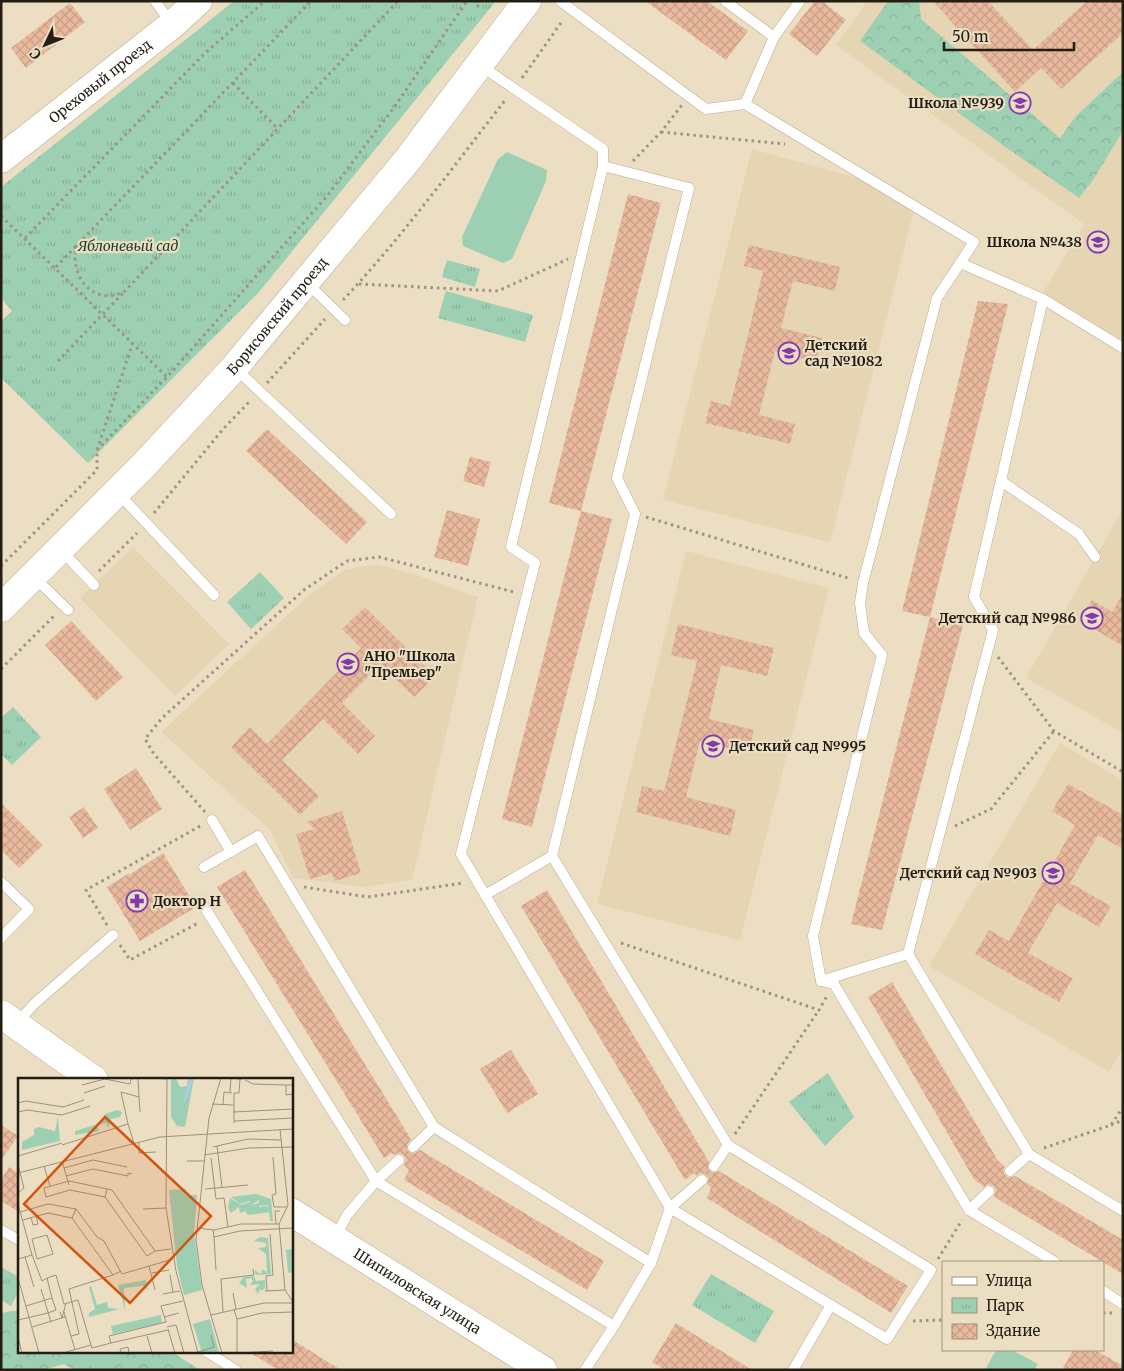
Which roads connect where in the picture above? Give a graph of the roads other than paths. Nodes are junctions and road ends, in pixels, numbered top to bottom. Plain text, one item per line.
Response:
1 (155, 1) edge
2 (198, 1) edge
3 (527, 1) edge
4 (560, 1) edge
5 (726, 1) edge
6 (800, 1) edge
7 (173, 24) junction
8 (774, 37) junction
9 (480, 65) junction
10 (745, 104) junction
11 (1, 159) edge
12 (603, 166) junction
13 (960, 263) junction
14 (306, 282) junction
15 (1043, 299) junction
16 (345, 320) dead end
17 (1123, 348) edge
18 (234, 368) junction
19 (1001, 481) junction
20 (117, 492) junction
21 (391, 514) dead end
22 (60, 549) junction
23 (1095, 557) dead end
24 (33, 577) junction
25 (91, 583) road end
26 (214, 595) dead end
27 (1, 608) edge
28 (65, 608) road end
29 (212, 820) road end
30 (231, 852) junction
31 (552, 856) junction
32 (204, 867) dead end
33 (1, 882) edge
34 (485, 895) junction
35 (200, 900) dead end
36 (113, 935) road end
37 (1, 938) edge
38 (908, 954) junction
39 (821, 982) junction
40 (9, 1019) edge
41 (91, 1078) edge
42 (434, 1127) junction
43 (728, 1145) junction
44 (412, 1147) dead end
45 (1029, 1154) junction
46 (399, 1160) dead end
47 (714, 1166) dead end
48 (1010, 1171) dead end
49 (702, 1180) dead end
50 (376, 1181) junction
51 (989, 1191) dead end
52 (670, 1208) junction
53 (969, 1210) junction
54 (1123, 1210) edge
55 (292, 1213) edge
56 (1, 1230) edge
57 (18, 1239) edge
58 (334, 1239) junction
59 (1053, 1261) edge
60 (651, 1263) junction
61 (1104, 1292) edge
62 (1123, 1304) edge
63 (832, 1305) junction
64 (614, 1326) junction
65 (210, 1354) edge
66 (536, 1368) edge
67 (236, 1370) edge
68 (585, 1370) edge
69 (793, 1370) edge

1 - 7 lane
2 - 7 street, Ореховый проезд
3 - 9 street, Борисовский проезд
4 - 10 lane
5 - 8 lane
6 - 8 lane
7 - 11 street, Ореховый проезд
8 - 10 lane
9 - 12 lane
9 - 14 street, Борисовский проезд
10 - 13 lane
12 - 31 lane
12 - 34 lane
13 - 15 lane
13 - 39 lane
14 - 16 lane
14 - 18 street, Борисовский проезд
15 - 17 lane
15 - 19 lane
18 - 20 street, Борисовский проезд
18 - 21 lane
19 - 23 lane
19 - 38 lane
20 - 22 street, Борисовский проезд
20 - 26 lane
22 - 24 street, Борисовский проезд
22 - 25 lane
24 - 27 street, Борисовский проезд
24 - 28 lane
29 - 30 lane
30 - 32 lane
30 - 42 lane
31 - 34 lane
31 - 43 lane
33 - 37 lane
34 - 52 lane
35 - 50 lane
36 - 40 lane
38 - 39 lane
38 - 45 lane
39 - 53 lane
40 - 41 street
42 - 44 lane
42 - 60 lane
43 - 47 lane
43 - 63 lane
45 - 48 lane
45 - 54 lane
46 - 50 lane
49 - 52 lane
50 - 58 lane
50 - 64 lane
51 - 53 lane
52 - 60 lane
52 - 63 lane
53 - 59 lane
55 - 58 street, Шипиловская улица
56 - 57 lane
58 - 66 street, Шипиловская улица
60 - 64 lane
61 - 62 lane
63 - 69 lane
64 - 68 lane
65 - 67 lane

